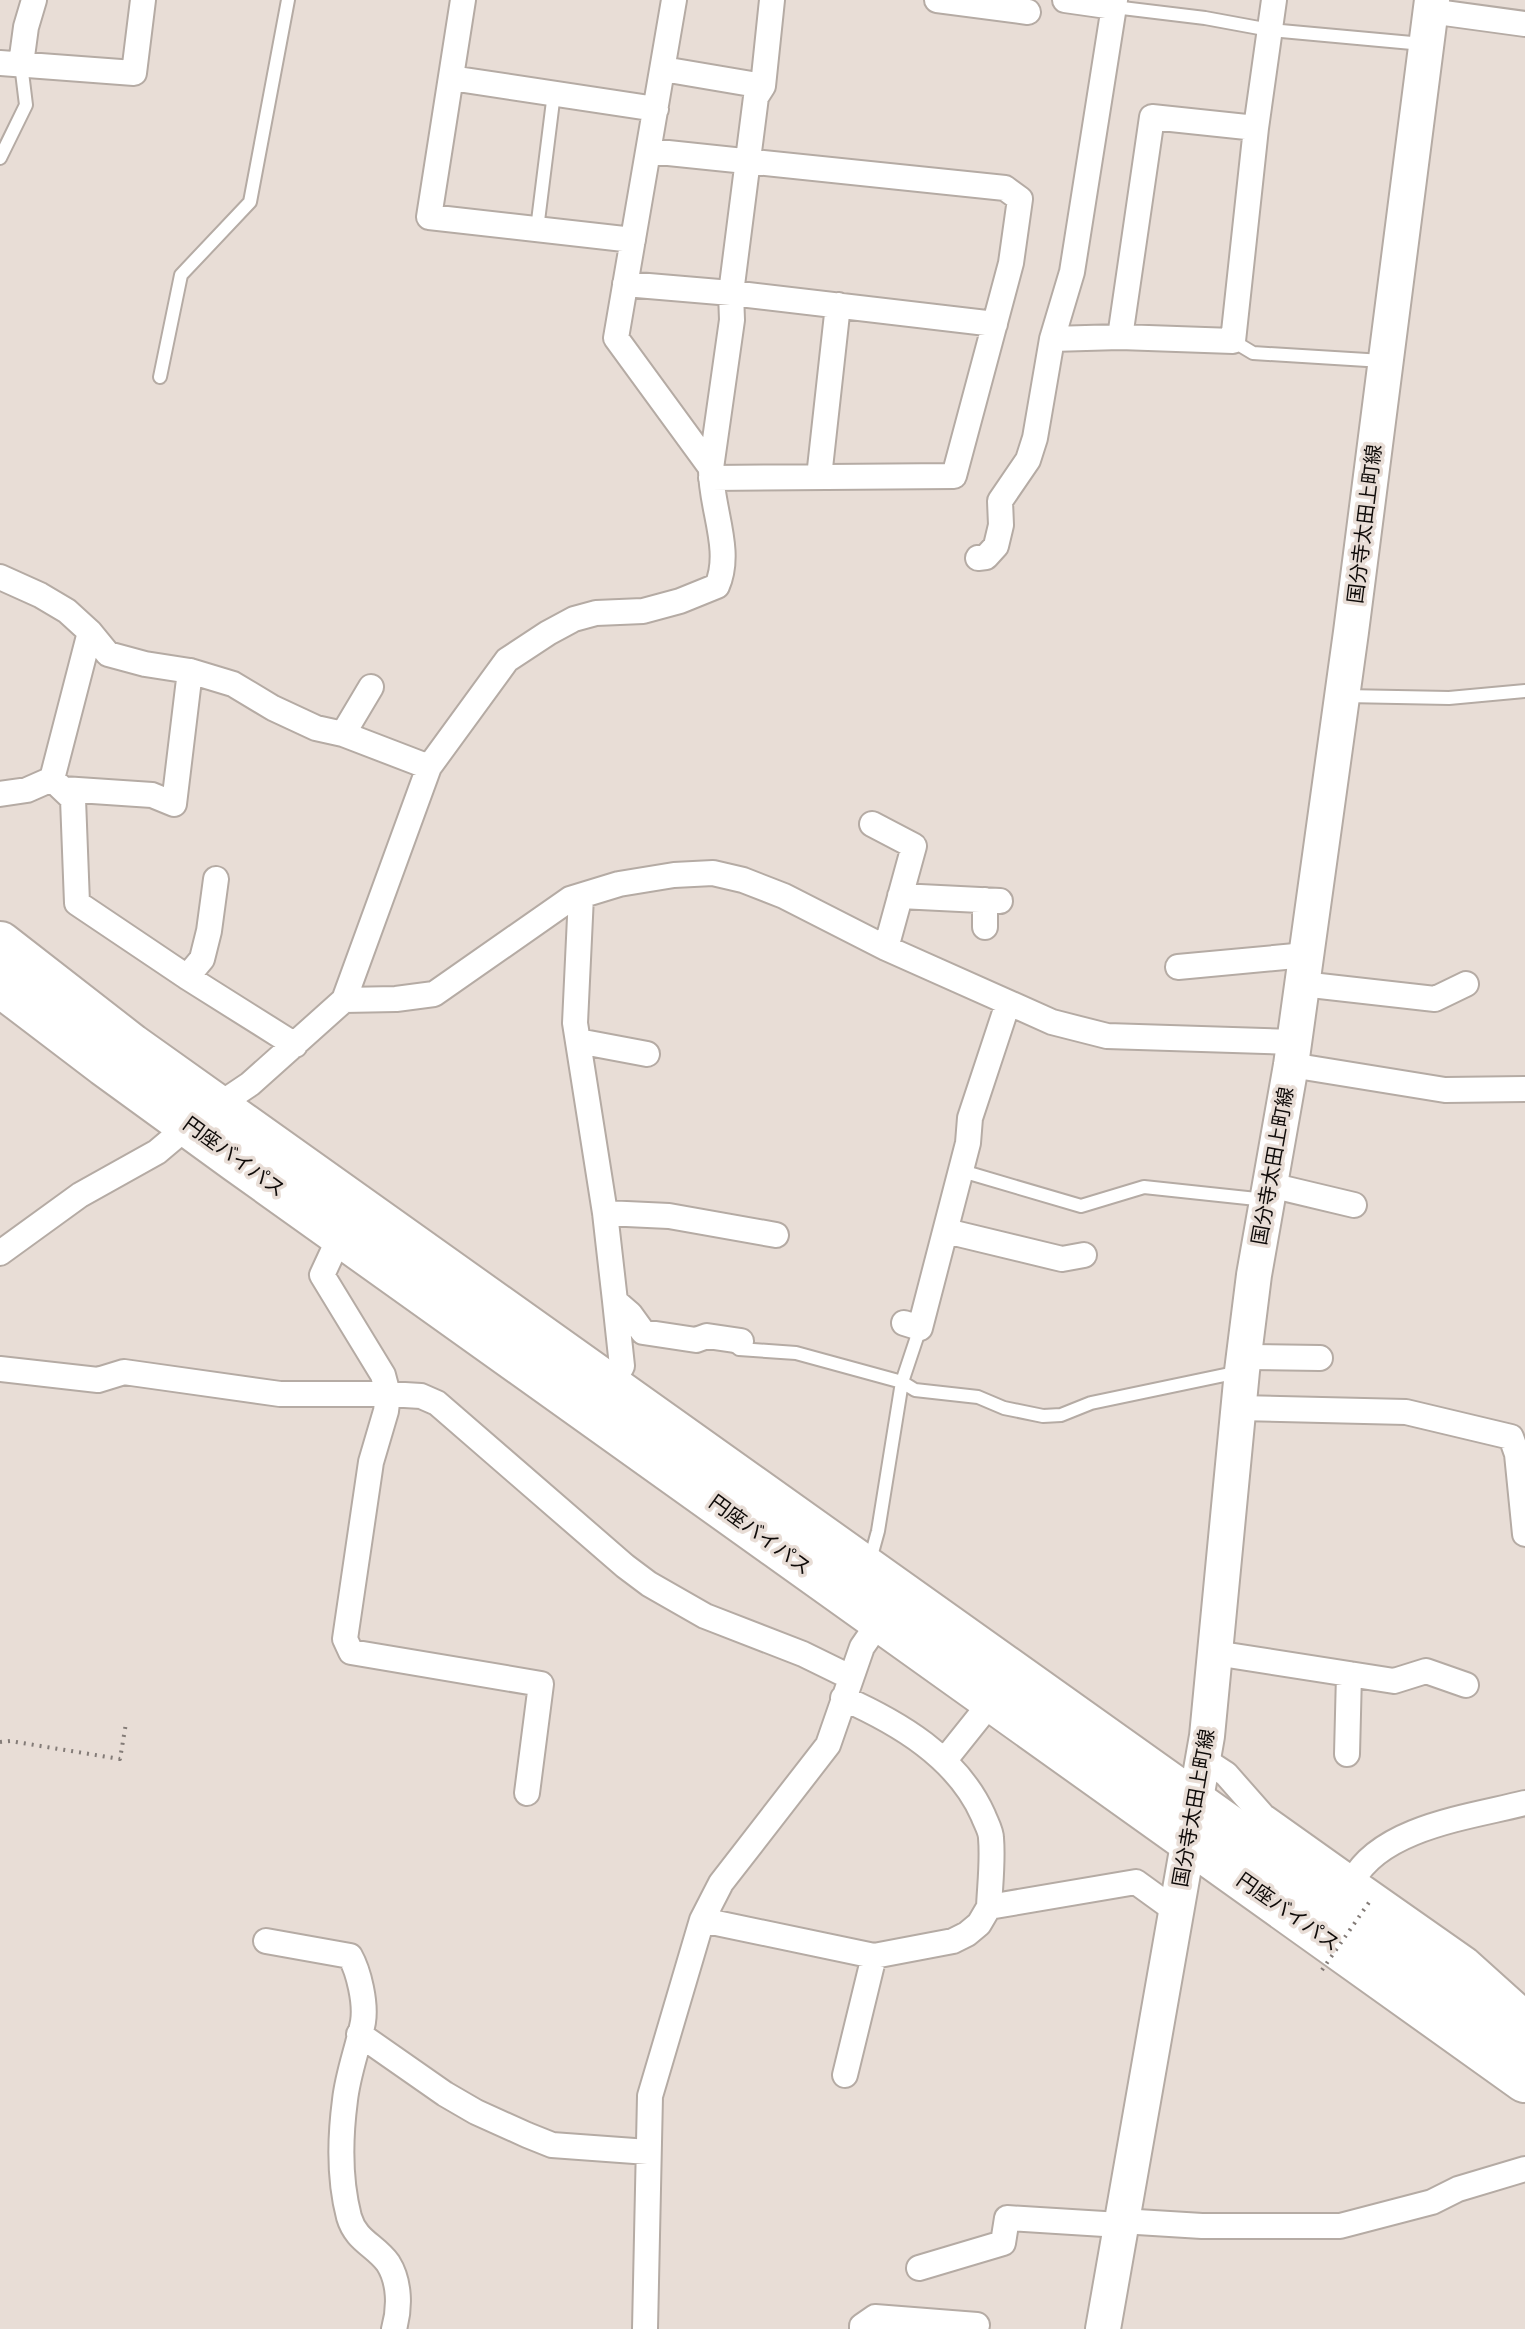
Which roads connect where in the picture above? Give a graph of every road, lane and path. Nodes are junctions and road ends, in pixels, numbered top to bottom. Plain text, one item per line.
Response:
1 (34, 0) edge
2 (143, 0) edge
3 (288, 0) edge
4 (463, 0) edge
5 (674, 0) edge
6 (772, 0) edge
7 (937, 0) edge
8 (1065, 0) edge
9 (1274, 0) edge
10 (990, 4) edge
11 (1115, 4) edge
12 (1431, 6) edge
13 (1028, 12) dead end
14 (1525, 24) edge
15 (1270, 30) junction
16 (1426, 45) junction
17 (10, 63) edge
18 (663, 69) junction
19 (451, 78) junction
20 (763, 86) junction
21 (554, 93) junction
22 (656, 109) junction
23 (1256, 128) junction
24 (649, 151) junction
25 (0, 158) edge
26 (748, 162) junction
27 (537, 229) junction
28 (633, 240) junction
29 (625, 284) junction
30 (731, 293) junction
31 (838, 305) junction
32 (995, 324) junction
33 (1120, 337) junction
34 (1052, 339) junction
35 (1233, 341) junction
36 (1386, 361) junction
37 (160, 377) dead end
38 (711, 473) junction
39 (819, 477) junction
40 (978, 558) dead end
41 (0, 577) edge
42 (90, 632) junction
43 (190, 671) junction
44 (371, 687) dead end
45 (1525, 691) edge
46 (1342, 695) junction
47 (343, 734) junction
48 (429, 767) junction
49 (58, 784) junction
50 (0, 794) edge
51 (872, 824) dead end
52 (216, 879) dead end
53 (581, 896) junction
54 (900, 896) junction
55 (985, 927) dead end
56 (0, 944) edge
57 (886, 948) junction
58 (1178, 967) dead end
59 (1304, 970) junction
60 (187, 977) junction
61 (0, 984) edge
62 (1466, 984) dead end
63 (344, 1000) junction
64 (1008, 1003) junction
65 (578, 1041) junction
66 (295, 1045) junction
67 (1293, 1053) junction
68 (647, 1054) dead end
69 (1525, 1089) edge
70 (202, 1116) junction
71 (962, 1171) junction
72 (1269, 1192) junction
73 (1354, 1205) dead end
74 (605, 1213) junction
75 (946, 1231) junction
76 (341, 1234) junction
77 (776, 1235) dead end
78 (0, 1253) edge
79 (1084, 1255) dead end
80 (615, 1301) junction
81 (912, 1325) joint
82 (733, 1340) joint
83 (1320, 1358) dead end
84 (1243, 1364) junction
85 (0, 1369) edge
86 (902, 1382) junction
87 (610, 1387) junction
88 (388, 1394) junction
89 (1239, 1408) junction
90 (1525, 1534) edge
91 (867, 1571) junction
92 (880, 1621) junction
93 (1215, 1653) junction
94 (1349, 1674) junction
95 (1466, 1685) dead end
96 (847, 1688) junction
97 (992, 1701) junction
98 (126, 1723) dead end
99 (0, 1742) edge
100 (1347, 1754) dead end
101 (1203, 1759) junction
102 (944, 1761) junction
103 (527, 1793) dead end
104 (1525, 1803) edge
105 (1192, 1823) junction
106 (1353, 1880) junction
107 (1370, 1901) dead end
108 (989, 1907) junction
109 (1176, 1911) junction
110 (702, 1920) junction
111 (266, 1941) dead end
112 (874, 1956) junction
113 (1322, 1970) dead end
114 (1525, 2012) edge
115 (359, 2034) junction
116 (1525, 2038) edge
117 (845, 2075) dead end
118 (1525, 2080) edge
119 (648, 2152) junction
120 (1525, 2169) edge
121 (1121, 2223) junction
122 (919, 2268) dead end
123 (977, 2325) dead end
124 (394, 2329) edge
125 (645, 2329) edge
126 (862, 2329) edge
127 (1103, 2329) edge

1 - 17 street
2 - 17 street
3 - 37 lane
4 - 19 street
5 - 18 street
6 - 20 street
7 - 10 street
8 - 11 street
9 - 15 street
10 - 13 street
11 - 15 lane
11 - 34 street
12 - 14 street
12 - 16 main road, 国分寺太田上町線
15 - 16 lane
15 - 23 street
16 - 36 main road, 国分寺太田上町線
17 - 25 lane
18 - 20 street
18 - 22 street
19 - 21 street
19 - 27 street
20 - 26 street
21 - 22 street
21 - 27 lane
22 - 24 street
23 - 33 street
23 - 35 street
24 - 26 street
24 - 28 street
26 - 30 street
26 - 32 street
27 - 28 street
28 - 29 street
29 - 30 street
29 - 38 street
30 - 31 street
30 - 38 street
31 - 32 street
31 - 39 street
32 - 39 street
33 - 34 street
33 - 35 street
34 - 40 street
35 - 36 lane
36 - 46 main road, 国分寺太田上町線
38 - 39 street
38 - 48 street
41 - 42 street
42 - 43 street
42 - 49 street
43 - 47 street
43 - 49 street
44 - 47 street
45 - 46 lane
46 - 59 main road, 国分寺太田上町線
47 - 48 street
48 - 63 street
49 - 50 street
49 - 60 street
51 - 54 street
52 - 60 street
53 - 57 street
53 - 63 street
53 - 65 street
54 - 55 street
54 - 57 street
56 - 70 highway, 円座バイパス
57 - 64 street
58 - 59 street
59 - 62 street
59 - 67 main road, 国分寺太田上町線
60 - 66 street
61 - 70 highway, 円座バイパス
63 - 66 street
64 - 67 street
64 - 71 street
65 - 68 street
65 - 74 street
66 - 70 street
67 - 69 street
67 - 72 main road, 国分寺太田上町線
70 - 76 highway, 円座バイパス
70 - 78 street
70 - 87 highway, 円座バイパス
71 - 72 lane
71 - 75 street
72 - 73 street
72 - 84 main road, 国分寺太田上町線
74 - 77 street
74 - 80 street
75 - 79 street
75 - 81 street
76 - 88 street
76 - 92 highway, 円座バイパス
80 - 82 street
80 - 87 street
81 - 86 lane
82 - 86 lane
83 - 84 street
84 - 86 lane
84 - 89 main road, 国分寺太田上町線
85 - 88 street
86 - 91 lane
87 - 91 highway, 円座バイパス
88 - 96 street
88 - 103 street
89 - 90 street
89 - 93 main road, 国分寺太田上町線
91 - 105 highway, 円座バイパス
92 - 96 street
92 - 97 highway, 円座バイパス
93 - 94 street
93 - 101 main road, 国分寺太田上町線
94 - 95 street
94 - 100 street
96 - 102 street
96 - 110 street
97 - 102 street
97 - 105 highway, 円座バイパス
98 - 99 path
101 - 105 main road, 国分寺太田上町線
101 - 106 street
102 - 108 street
104 - 106 street
105 - 109 main road, 国分寺太田上町線
105 - 116 highway, 円座バイパス
105 - 118 highway, 円座バイパス
106 - 114 street
107 - 113 path, bridge
108 - 109 street
108 - 112 street
109 - 121 main road, 国分寺太田上町線
110 - 112 street
110 - 119 street
111 - 115 street
112 - 117 street
115 - 119 street
115 - 124 street
119 - 125 street
120 - 121 street
121 - 122 street
121 - 127 main road, 国分寺太田上町線
123 - 126 street

